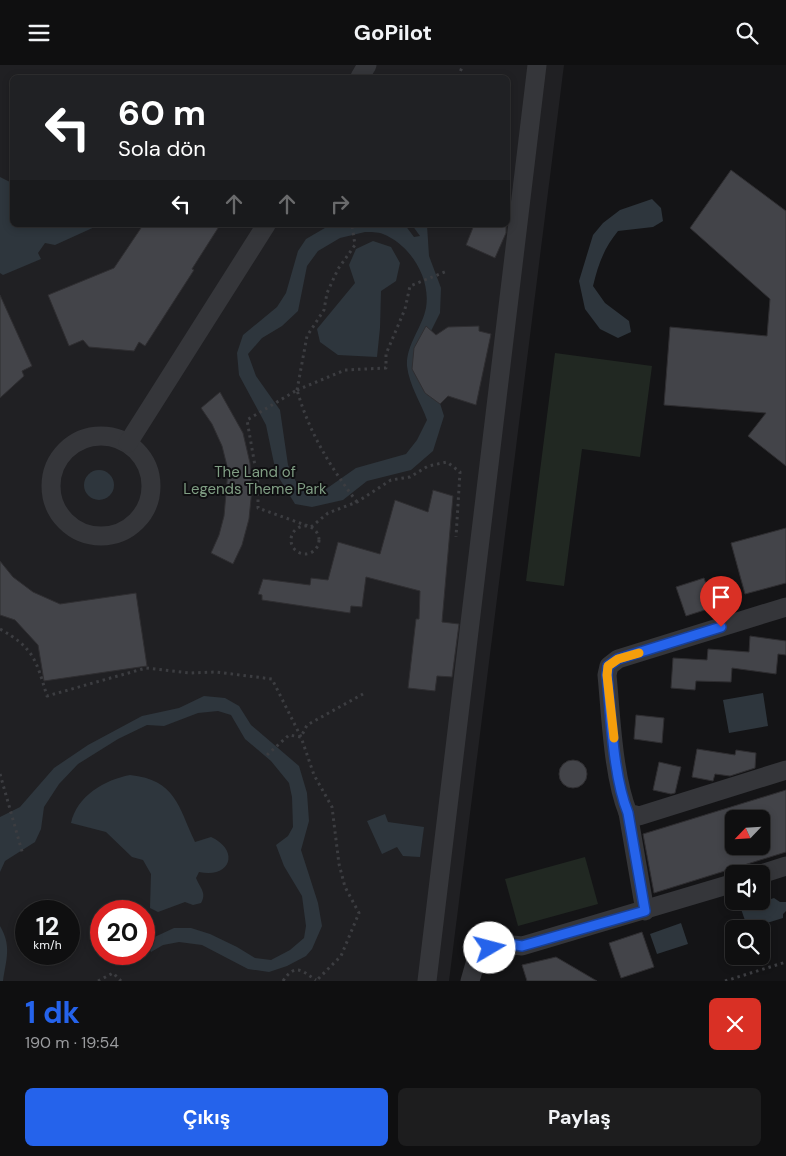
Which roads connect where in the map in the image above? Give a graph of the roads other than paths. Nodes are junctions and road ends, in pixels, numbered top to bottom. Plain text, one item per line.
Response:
1 (537, 65) edge
2 (265, 227) edge
3 (128, 443) junction
4 (786, 607) edge
5 (786, 770) edge
6 (628, 813) junction
7 (786, 866) edge
8 (770, 871) edge
9 (725, 886) edge
10 (645, 911) junction
11 (427, 981) edge
12 (470, 981) edge

1 - 11 street
2 - 3 street
3 - 3 street
4 - 6 street
5 - 6 street
6 - 10 street
7 - 8 street
9 - 10 street
10 - 12 street

